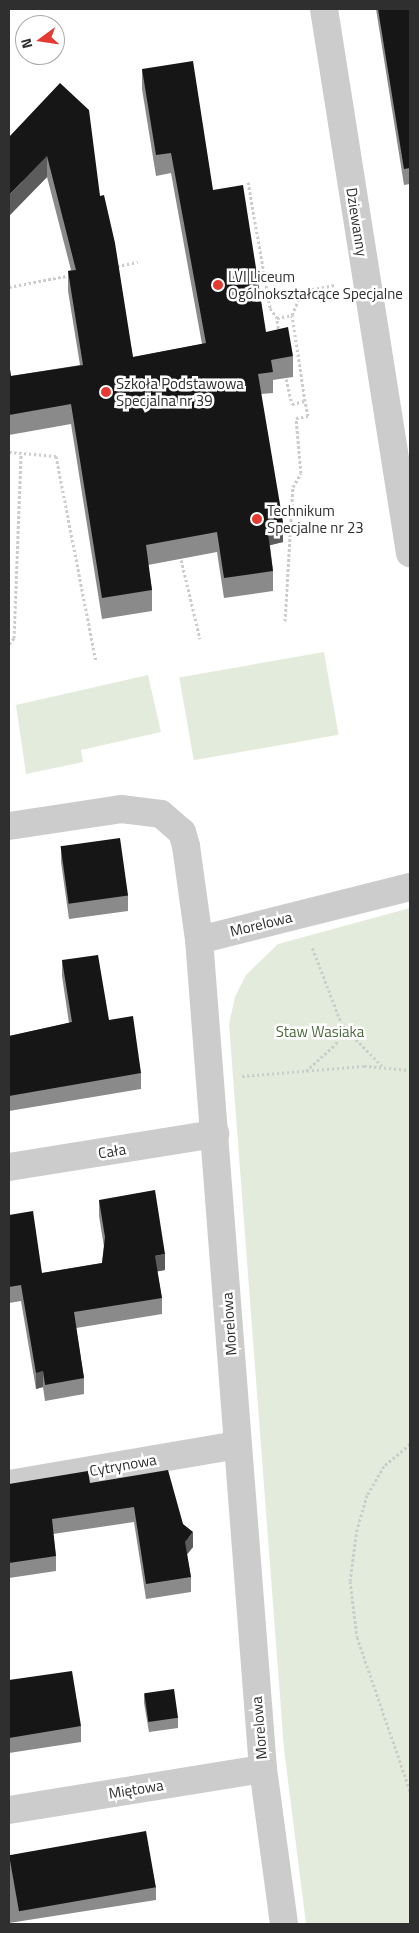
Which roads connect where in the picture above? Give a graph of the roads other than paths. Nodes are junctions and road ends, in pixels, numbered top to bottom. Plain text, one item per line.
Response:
1 (324, 9) edge
2 (410, 552) edge
3 (9, 826) edge
4 (410, 887) edge
5 (199, 940) junction
6 (215, 1134) junction
7 (9, 1167) edge
8 (237, 1445) junction
9 (9, 1484) edge
10 (263, 1769) junction
11 (9, 1810) edge
12 (284, 1924) edge

1 - 2 street, Dziewanny
3 - 5 street
4 - 5 street, Morelowa
5 - 6 street, Morelowa
6 - 7 street, Cała
6 - 8 street, Morelowa
8 - 9 street, Cytrynowa
8 - 10 street, Morelowa
10 - 11 street, Miętowa
10 - 12 street, Morelowa

